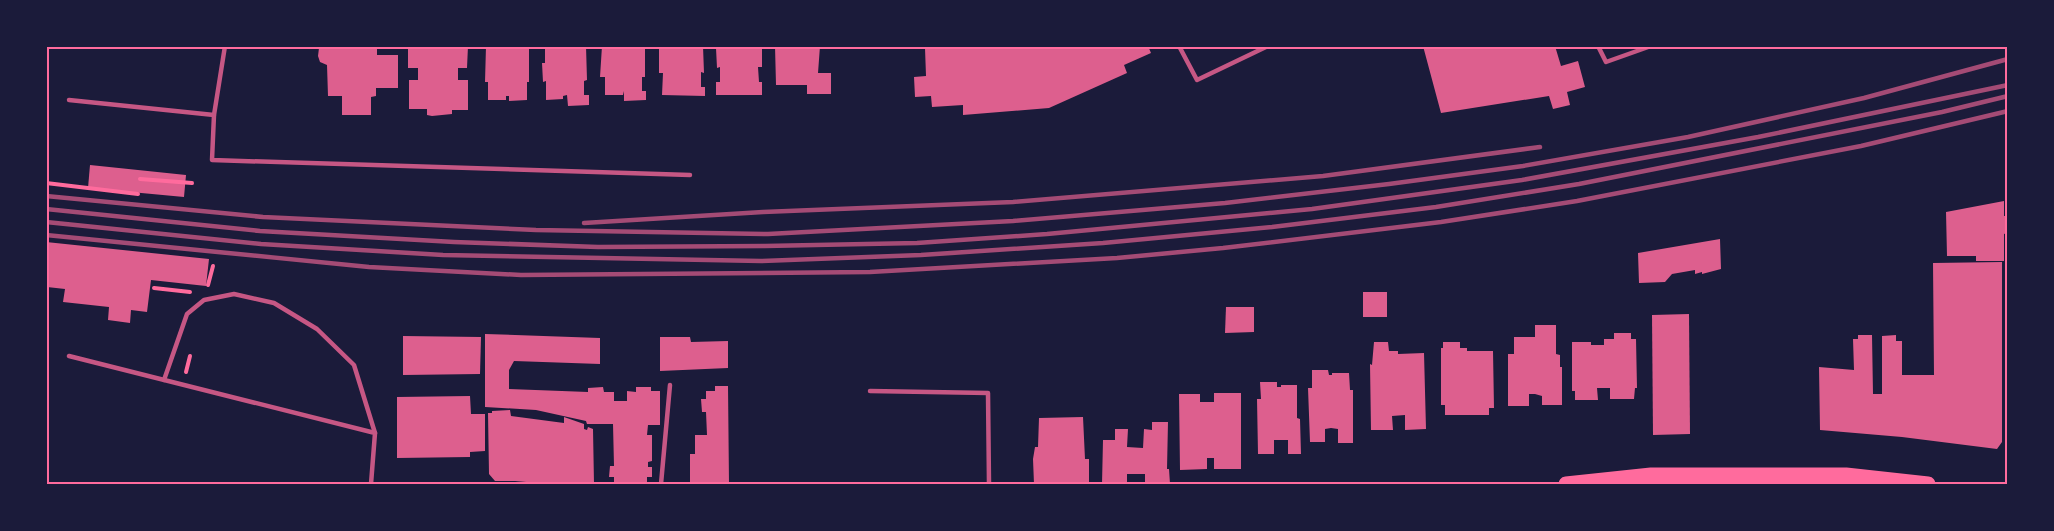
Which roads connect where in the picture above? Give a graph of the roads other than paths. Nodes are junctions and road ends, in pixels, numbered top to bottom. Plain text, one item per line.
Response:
1 (225, 46) edge
2 (1179, 46) edge
3 (1268, 46) edge
4 (1598, 46) edge
5 (1651, 46) edge
6 (69, 100) dead end
7 (213, 115) junction
8 (690, 175) dead end
9 (69, 356) dead end
10 (164, 380) junction
11 (670, 385) dead end
12 (870, 391) dead end
13 (375, 433) junction
14 (371, 484) edge
15 (661, 484) edge
16 (989, 484) edge
17 (1566, 484) edge
18 (1928, 484) edge

1 - 7 lane
2 - 3 lane
4 - 5 lane
6 - 7 lane
7 - 8 lane
9 - 10 lane
10 - 13 lane
10 - 13 lane
11 - 15 lane
12 - 16 lane
13 - 14 lane
17 - 18 main road

